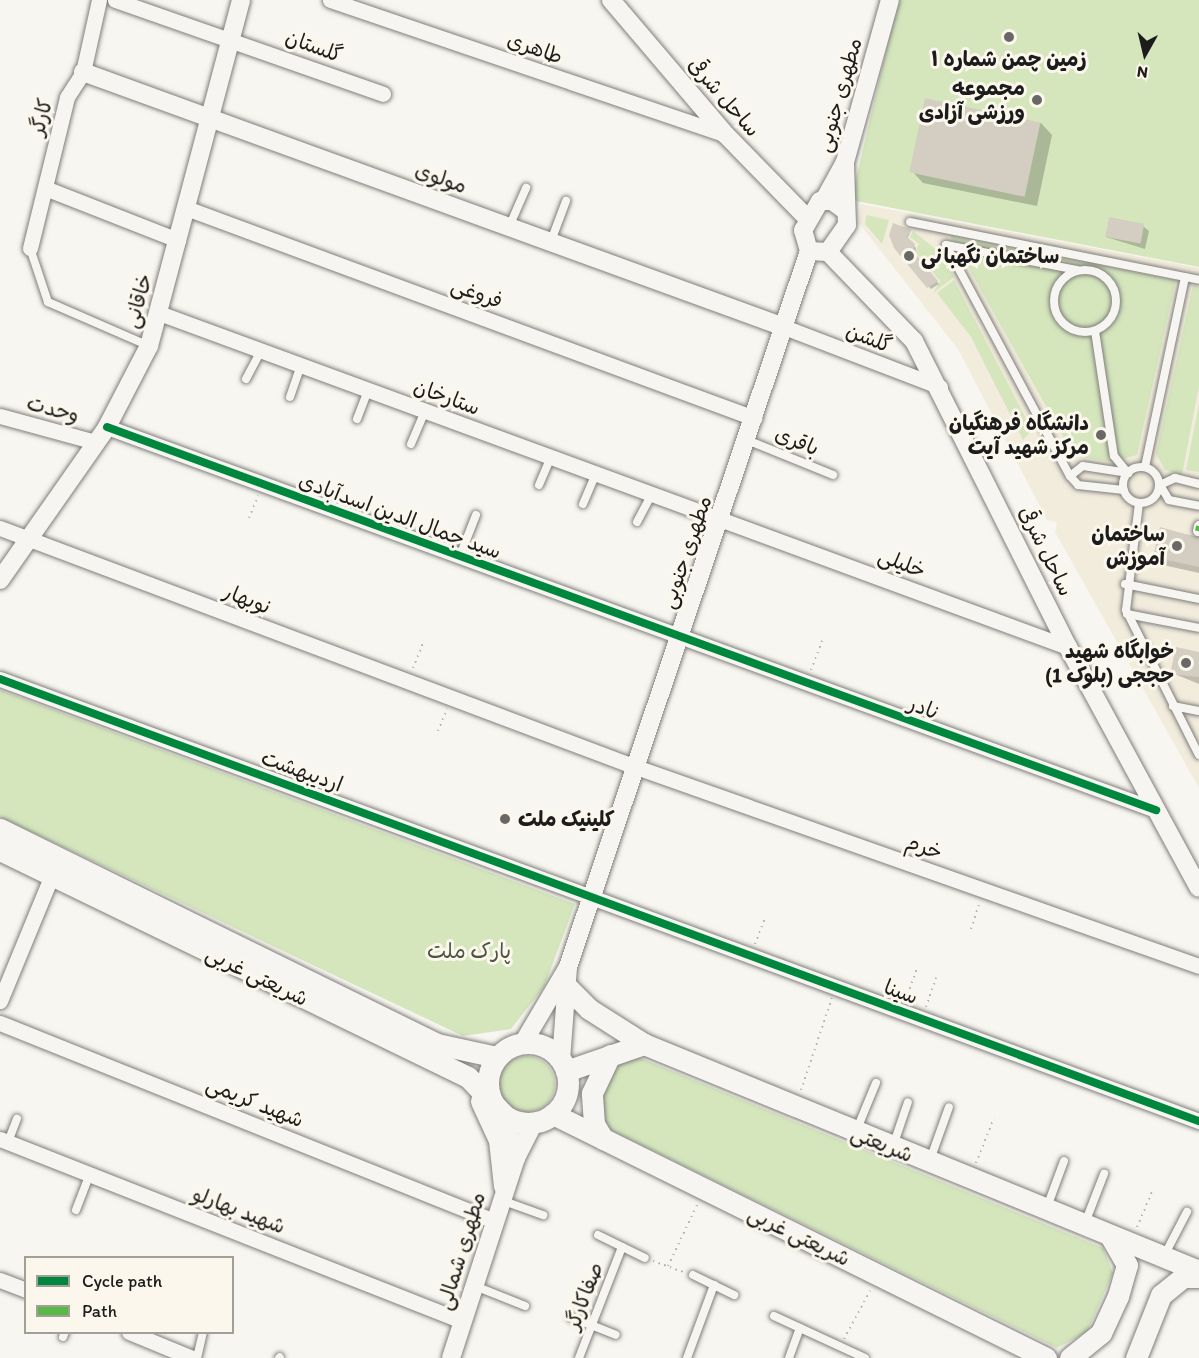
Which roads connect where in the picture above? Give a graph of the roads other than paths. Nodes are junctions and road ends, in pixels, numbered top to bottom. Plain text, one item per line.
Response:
1 (99, 0) edge
2 (115, 0) edge
3 (241, 0) edge
4 (330, 0) edge
5 (611, 0) edge
6 (890, 0) edge
7 (231, 38) junction
8 (83, 72) junction
9 (383, 94) dead end
10 (209, 116) junction
11 (726, 135) junction
12 (845, 162) junction
13 (45, 188) junction
14 (526, 188) dead end
15 (824, 200) junction
16 (566, 201) dead end
17 (186, 208) junction
18 (843, 209) junction
19 (808, 219) junction
20 (910, 222) dead end
21 (509, 227) junction
22 (178, 240) junction
23 (550, 242) junction
24 (30, 248) joint
25 (809, 251) junction
26 (828, 252) junction
27 (1079, 270) junction
28 (1185, 277) junction
29 (1199, 280) edge
30 (159, 313) junction
31 (784, 327) junction
32 (1095, 331) junction
33 (148, 346) junction
34 (261, 351) junction
35 (301, 365) junction
36 (246, 379) dead end
37 (940, 387) junction
38 (368, 390) junction
39 (290, 398) dead end
40 (425, 411) junction
41 (0, 416) edge
42 (754, 418) junction
43 (357, 419) dead end
44 (107, 428) junction
45 (747, 440) junction
46 (95, 442) junction
47 (411, 444) dead end
48 (551, 457) junction
49 (1145, 467) junction
50 (596, 473) junction
51 (1128, 473) junction
52 (833, 475) dead end
53 (1070, 476) junction
54 (1199, 484) edge
55 (539, 485) dead end
56 (1160, 485) junction
57 (1124, 490) junction
58 (652, 494) junction
59 (1138, 503) junction
60 (583, 504) dead end
61 (1199, 506) edge
62 (476, 515) dead end
63 (722, 518) junction
64 (637, 522) dead end
65 (0, 528) edge
66 (28, 539) junction
67 (459, 558) junction
68 (0, 580) edge
69 (1125, 584) junction
70 (1199, 599) edge
71 (1127, 614) junction
72 (1199, 628) edge
73 (680, 639) junction
74 (1068, 647) junction
75 (0, 679) edge
76 (1173, 706) junction
77 (1199, 711) edge
78 (1199, 755) edge
79 (636, 767) junction
80 (1156, 810) junction
81 (0, 829) edge
82 (0, 850) edge
83 (51, 877) junction
84 (1199, 888) edge
85 (591, 897) junction
86 (1199, 966) edge
87 (567, 977) junction
88 (0, 1001) edge
89 (0, 1023) edge
90 (523, 1043) junction
91 (644, 1044) junction
92 (610, 1054) junction
93 (497, 1057) junction
94 (563, 1065) junction
95 (468, 1077) junction
96 (876, 1083) dead end
97 (908, 1102) dead end
98 (949, 1107) dead end
99 (498, 1108) junction
100 (543, 1118) junction
101 (17, 1119) dead end
102 (1199, 1121) edge
103 (855, 1133) junction
104 (603, 1139) junction
105 (4, 1140) edge
106 (893, 1148) junction
107 (516, 1158) junction
108 (1064, 1161) dead end
109 (929, 1163) junction
110 (90, 1174) junction
111 (1104, 1174) dead end
112 (502, 1193) junction
113 (76, 1210) dead end
114 (1046, 1210) junction
115 (1186, 1212) dead end
116 (543, 1215) dead end
117 (494, 1221) junction
118 (1084, 1226) junction
119 (598, 1235) dead end
120 (1121, 1240) junction
121 (622, 1247) junction
122 (1163, 1257) junction
123 (645, 1258) road end
124 (1199, 1271) edge
125 (693, 1275) road end
126 (1199, 1277) edge
127 (0, 1280) edge
128 (474, 1286) junction
129 (714, 1286) junction
130 (24, 1289) edge
131 (734, 1295) dead end
132 (525, 1306) dead end
133 (774, 1316) dead end
134 (571, 1317) dead end
135 (463, 1321) junction
136 (592, 1326) junction
137 (800, 1328) junction
138 (203, 1334) edge
139 (616, 1335) dead end
140 (149, 1336) edge
141 (192, 1358) edge
142 (197, 1358) edge
143 (451, 1358) edge
144 (579, 1358) edge
145 (687, 1358) edge
146 (789, 1358) edge
147 (865, 1358) edge
148 (1046, 1358) edge
149 (1070, 1358) edge
150 (1136, 1358) edge

1 - 8 street, کارگر
2 - 7 street, گلستان
3 - 7 street, خاقانی
4 - 11 street, طاهری
5 - 11 street, ساحل شرقی
6 - 12 street, مطهری جنوبی
7 - 9 street, گلستان
7 - 10 street, خاقانی
8 - 10 street, مولوی
8 - 13 street, کارگر
10 - 17 street, خاقانی
10 - 21 street, مولوی
11 - 19 street, ساحل شرقی
12 - 15 street, مطهری جنوبی
12 - 18 street
13 - 22 street
13 - 24 street, کارگر
14 - 21 lane
15 - 18 street
15 - 19 street
16 - 23 lane
17 - 22 street, خاقانی
17 - 42 street, فروغی
18 - 26 street
19 - 25 street
20 - 28 lane
21 - 23 street, مولوی
22 - 30 street, خاقانی
23 - 31 street, مولوی
24 - 33 lane
25 - 26 street
25 - 31 street, مطهری جنوبی
26 - 37 street, ساحل شرقی
27 - 32 lane
27 - 32 lane
27 - 53 lane
28 - 29 lane
28 - 49 lane
30 - 33 street, خاقانی
30 - 34 street, ستارخان
31 - 37 street, گلشن
31 - 42 street, مطهری جنوبی
32 - 51 lane
33 - 44 street, خاقانی
34 - 35 street, ستارخان
34 - 36 lane
35 - 38 street, ستارخان
35 - 39 lane
37 - 74 street, ساحل شرقی
38 - 40 street, ستارخان
38 - 43 lane
40 - 47 lane
40 - 48 street, ستارخان
41 - 46 street, وحدت
42 - 45 street, مطهری جنوبی
44 - 46 street, خاقانی
44 - 67 street, سید جمال الدین اسدآبادی
45 - 52 lane, باقری
45 - 63 street, مطهری جنوبی
46 - 66 street, خاقانی
48 - 50 street, ستارخان
48 - 55 lane
49 - 51 lane
49 - 56 lane
50 - 58 street, ستارخان
50 - 60 lane
51 - 53 lane
51 - 57 lane
53 - 57 lane
54 - 56 lane
56 - 59 lane
56 - 61 lane
57 - 59 lane
58 - 63 street, ستارخان
58 - 64 lane
59 - 69 lane
62 - 67 lane
63 - 73 street, مطهری جنوبی
63 - 74 street, خلیلی
65 - 66 street, نوبهار
66 - 68 street, خاقانی
66 - 79 street, نوبهار
67 - 73 street, سید جمال الدین اسدآبادی
69 - 70 lane
69 - 71 lane
71 - 72 lane
71 - 76 lane
73 - 79 street, مطهری جنوبی
73 - 80 street, نادر
74 - 80 street, ساحل شرقی
75 - 85 street, اردیبهشت
76 - 77 lane
76 - 78 lane
79 - 85 street, مطهری جنوبی
79 - 86 street, خرم
80 - 84 street, ساحل شرقی
81 - 93 main road, شریعتی غربی
82 - 83 main road, شریعتی غربی
83 - 88 street
83 - 95 main road, شریعتی غربی
85 - 87 street, مطهری جنوبی
85 - 102 street, سینا
87 - 90 street
87 - 91 main road, شریعتی
87 - 94 street
89 - 117 street, شهید کریمی
90 - 93 main road
90 - 94 main road
91 - 92 main road
91 - 103 main road, شریعتی
92 - 94 main road
92 - 104 main road
93 - 99 main road
94 - 100 main road
95 - 99 main road, شریعتی غربی
95 - 112 main road
96 - 103 lane
97 - 106 lane
98 - 109 lane
99 - 100 main road
99 - 107 street
100 - 104 main road, شریعتی غربی
100 - 107 street, مطهری شمالی
101 - 105 lane
103 - 106 main road, شریعتی
104 - 148 main road, شریعتی غربی
105 - 110 street, شهید بهارلو
106 - 109 main road, شریعتی
107 - 112 street, مطهری شمالی
108 - 114 lane
109 - 114 main road, شریعتی
110 - 113 lane
110 - 135 street, شهید بهارلو
111 - 118 lane
112 - 116 lane
112 - 117 street, مطهری شمالی
114 - 118 main road, شریعتی
115 - 122 lane
117 - 128 street, مطهری شمالی
118 - 120 main road, شریعتی
119 - 121 lane
120 - 122 main road, شریعتی
120 - 149 main road
121 - 123 lane
121 - 136 lane, صفاکارگر
122 - 124 main road, شریعتی
125 - 129 lane
126 - 150 main road
127 - 130 street
128 - 132 lane
128 - 135 street, مطهری شمالی
129 - 131 lane
129 - 145 lane
133 - 137 lane
134 - 136 lane
135 - 143 street, مطهری شمالی
136 - 139 lane
136 - 144 lane, صفاکارگر
137 - 146 lane
137 - 147 lane
138 - 142 lane
140 - 141 street

